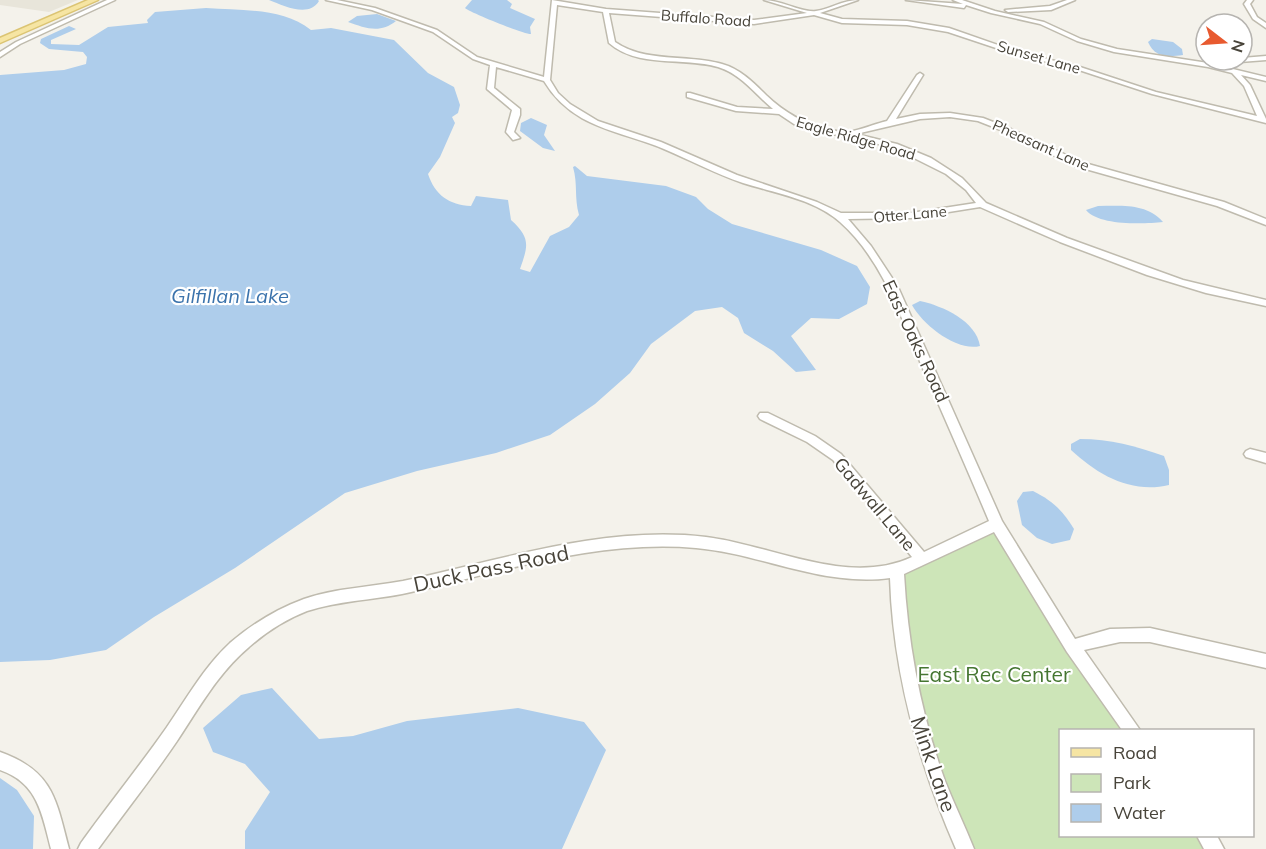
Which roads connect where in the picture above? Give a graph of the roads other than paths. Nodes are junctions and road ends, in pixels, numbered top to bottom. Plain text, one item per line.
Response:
1 (84, 0) edge
2 (94, 0) edge
3 (112, 0) edge
4 (329, 0) edge
5 (767, 0) edge
6 (855, 0) edge
7 (909, 0) edge
8 (956, 0) edge
9 (1072, 0) edge
10 (1250, 0) edge
11 (554, 2) edge
12 (974, 7) junction
13 (606, 10) junction
14 (812, 14) junction
15 (1266, 26) edge
16 (0, 36) edge
17 (0, 41) edge
18 (0, 55) edge
19 (1194, 63) edge
20 (493, 64) junction
21 (1232, 72) edge
22 (1235, 72) edge
23 (920, 75) dead end
24 (1266, 79) edge
25 (547, 80) junction
26 (690, 95) dead end
27 (779, 112) junction
28 (1264, 120) edge
29 (891, 121) junction
30 (845, 134) junction
31 (516, 138) dead end
32 (982, 204) junction
33 (838, 216) junction
34 (1266, 222) edge
35 (1266, 303) edge
36 (764, 416) dead end
37 (1250, 454) dead end
38 (1266, 459) edge
39 (997, 524) junction
40 (922, 559) junction
41 (897, 571) junction
42 (1072, 647) junction
43 (1266, 661) edge
44 (1131, 729) edge
45 (0, 761) edge
46 (60, 849) edge
47 (87, 849) edge
48 (965, 849) edge

1 - 16 main road
2 - 17 main road
3 - 18 street
4 - 20 street
5 - 14 street
6 - 14 street, Buffalo Road
7 - 12 street
8 - 12 street
9 - 12 street
10 - 15 street
11 - 13 street, Buffalo Road
11 - 25 street
12 - 19 street
13 - 14 street, Buffalo Road
13 - 27 street, Eagle Ridge Road
14 - 28 street, Sunset Lane
20 - 25 street
20 - 31 street
21 - 28 street
22 - 24 street
23 - 29 street
25 - 33 street, East Oaks Road
26 - 27 street
27 - 30 street, Eagle Ridge Road
29 - 30 street, Pheasant Lane
29 - 34 street, Pheasant Lane
30 - 32 street, Eagle Ridge Road
32 - 33 street, Otter Lane
32 - 35 street, Eagle Ridge Road
33 - 39 street, East Oaks Road
36 - 40 street, Gadwall Lane
37 - 38 street
39 - 40 street, Duck Pass Road
39 - 42 street, East Oaks Road
40 - 41 street, Duck Pass Road
41 - 47 street, Duck Pass Road
41 - 48 street, Mink Lane
42 - 43 street
42 - 44 street, East Oaks Road
45 - 46 street

